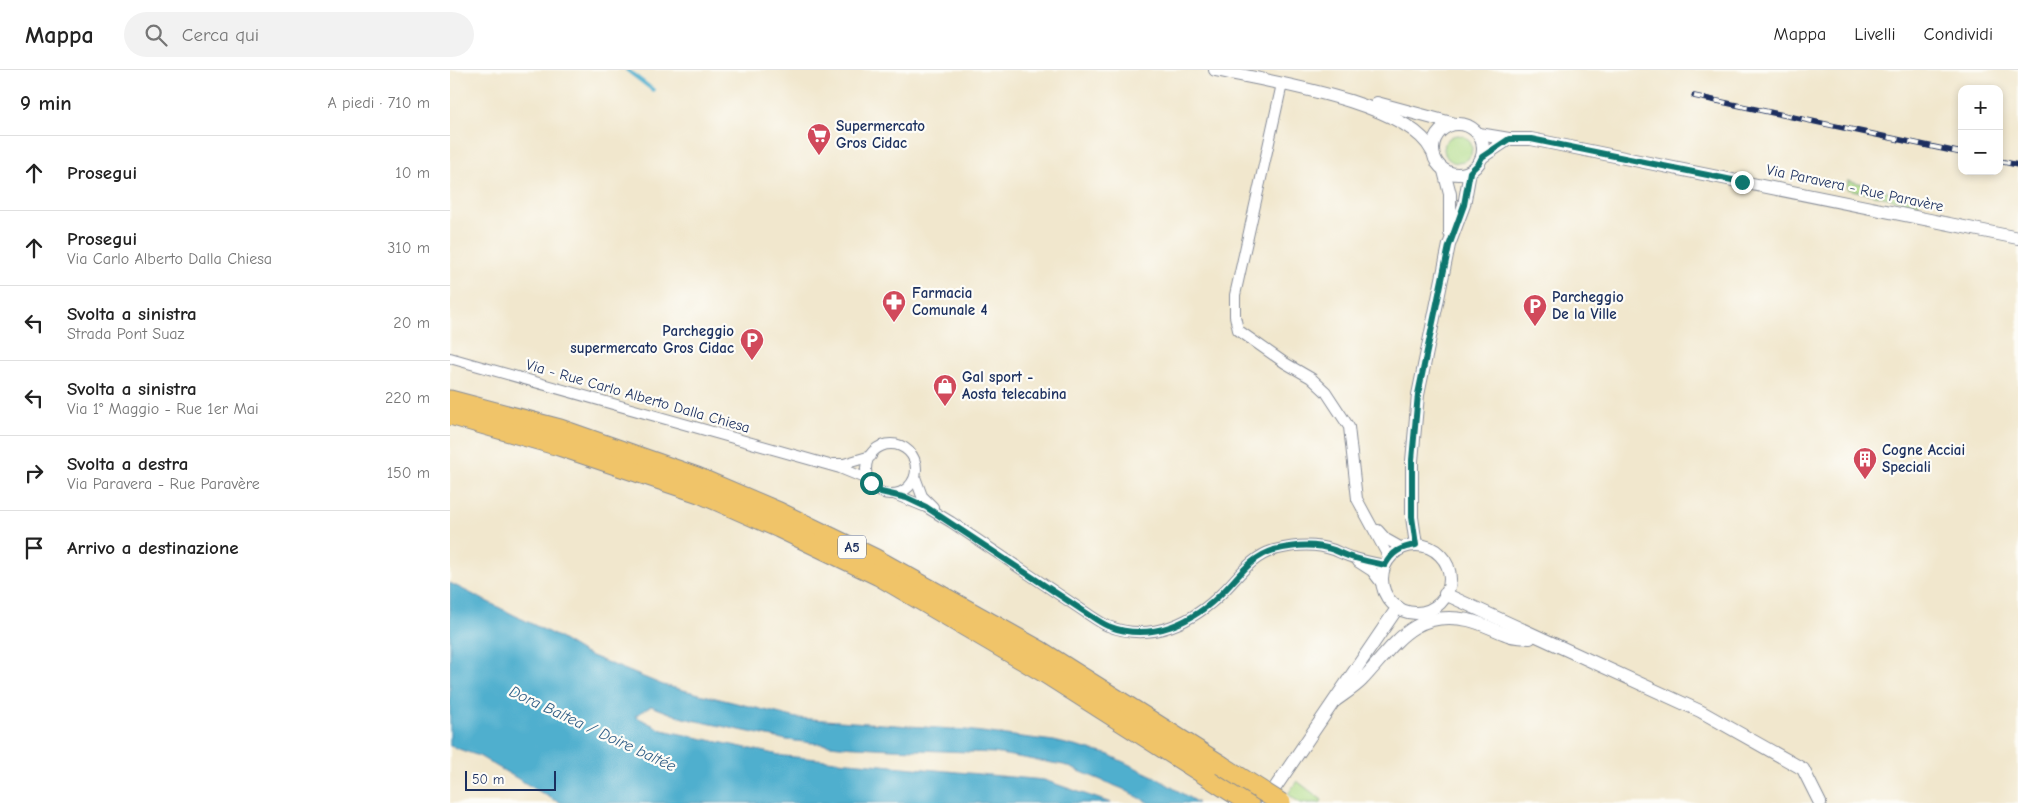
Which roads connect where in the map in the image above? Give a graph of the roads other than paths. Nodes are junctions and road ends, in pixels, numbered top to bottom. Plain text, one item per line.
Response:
1 (1215, 70) edge
2 (1282, 84) junction
3 (1350, 101) junction
4 (1455, 124) junction
5 (1479, 134) junction
6 (1509, 139) junction
7 (1432, 151) junction
8 (1482, 157) junction
9 (1444, 171) junction
10 (1470, 172) junction
11 (2018, 238) edge
12 (1449, 246) junction
13 (450, 358) edge
14 (450, 400) edge
15 (450, 415) edge
16 (871, 456) junction
17 (817, 462) junction
18 (915, 477) junction
19 (871, 483) junction
20 (894, 494) junction
21 (1368, 521) junction
22 (951, 522) junction
23 (1416, 545) junction
24 (1402, 548) junction
25 (1354, 558) junction
26 (1387, 561) junction
27 (1382, 584) junction
28 (1446, 594) junction
29 (1398, 607) junction
30 (1540, 638) junction
31 (1335, 701) junction
32 (1249, 803) edge
33 (1265, 803) edge
34 (1281, 803) edge
35 (1820, 803) edge

1 - 2 street
2 - 3 street
2 - 21 street
3 - 4 street
3 - 7 street
4 - 5 street
4 - 7 street
5 - 6 street, Via Paravera - Rue Paravère
5 - 8 street
6 - 8 street
6 - 11 street, Via Paravera - Rue Paravère
7 - 9 street
8 - 10 street
9 - 10 street
9 - 12 street
10 - 12 street
12 - 23 street
13 - 17 street, Via - Rue Carlo Alberto Dalla Chiesa
14 - 34 highway, A5, bridge
15 - 32 highway, A5
16 - 17 street
16 - 18 street
16 - 19 street
17 - 19 street
18 - 20 street
18 - 22 street
19 - 20 street
20 - 22 street
21 - 24 street
21 - 26 street
22 - 25 street
23 - 24 street
23 - 28 street
24 - 26 street
25 - 26 street
25 - 27 street
26 - 27 street
27 - 29 street
28 - 29 street
28 - 30 street
29 - 31 street
30 - 31 street
30 - 35 street
31 - 33 street

